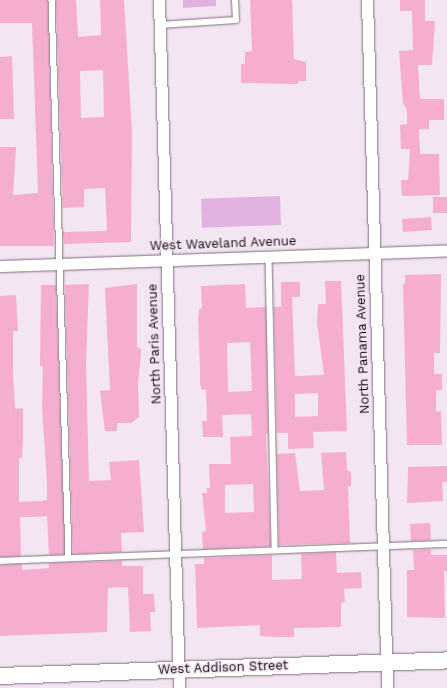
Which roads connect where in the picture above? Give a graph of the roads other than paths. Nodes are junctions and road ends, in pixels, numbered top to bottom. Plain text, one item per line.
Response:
1 (52, 0) edge
2 (159, 0) edge
3 (235, 0) edge
4 (367, 0) edge
5 (160, 25) junction
6 (447, 250) edge
7 (374, 253) junction
8 (269, 257) junction
9 (167, 260) junction
10 (58, 264) junction
11 (0, 266) edge
12 (447, 544) edge
13 (383, 546) junction
14 (275, 550) junction
15 (176, 554) junction
16 (69, 558) junction
17 (0, 561) edge
18 (447, 660) edge
19 (386, 662) junction
20 (179, 670) junction
21 (0, 676) edge
22 (180, 688) edge
23 (387, 688) edge

1 - 10 lane
2 - 5 street, North Paris Avenue
3 - 5 lane
4 - 7 street, North Panama Avenue
5 - 9 street, North Paris Avenue
6 - 7 street, West Waveland Avenue
7 - 8 street, West Waveland Avenue
7 - 13 street, North Panama Avenue
8 - 9 street, West Waveland Avenue
8 - 14 lane
9 - 10 street, West Waveland Avenue
9 - 15 street, North Paris Avenue
10 - 11 street, West Waveland Avenue
10 - 16 lane
12 - 13 lane
13 - 14 lane
13 - 19 street, North Panama Avenue
14 - 15 lane
15 - 16 lane
15 - 20 street, North Paris Avenue
16 - 17 lane
18 - 19 street, West Addison Street
19 - 20 street, West Addison Street
19 - 23 street, North Panama Avenue
20 - 21 street, West Addison Street
20 - 22 street, North Paris Avenue

